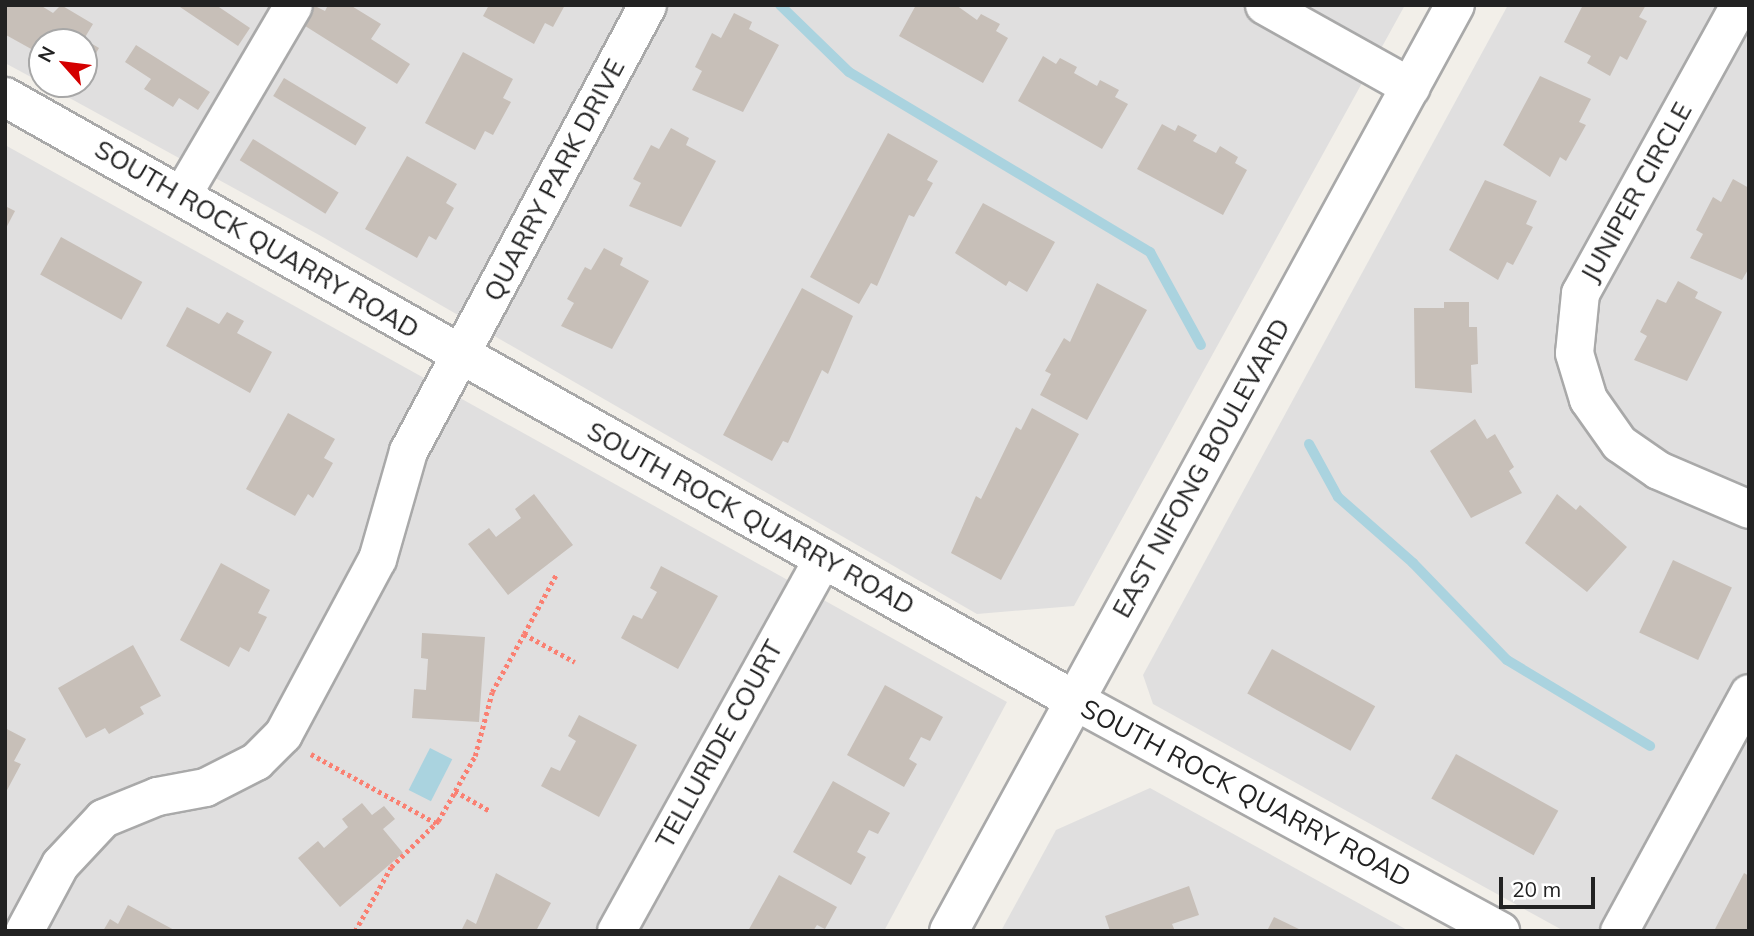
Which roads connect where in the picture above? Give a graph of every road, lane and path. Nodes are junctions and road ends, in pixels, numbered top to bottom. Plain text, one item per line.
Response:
1 (292, 5) edge
2 (648, 5) edge
3 (1264, 5) edge
4 (1454, 5) edge
5 (1740, 5) edge
6 (1411, 87) junction
7 (5, 97) edge
8 (181, 196) junction
9 (461, 355) junction
10 (1749, 509) edge
11 (822, 558) junction
12 (557, 573) dead end
13 (524, 634) junction
14 (575, 662) dead end
15 (1749, 693) edge
16 (1074, 700) junction
17 (279, 737) junction
18 (455, 791) junction
19 (490, 811) dead end
20 (436, 823) junction
21 (24, 931) edge
22 (355, 931) edge
23 (616, 931) edge
24 (949, 931) edge
25 (1500, 931) edge
26 (1619, 931) edge

1 - 8 street
2 - 9 street, QUARRY PARK DRIVE
3 - 6 street
4 - 6 street, EAST NIFONG BOULEVARD
5 - 10 street, JUNIPER CIRCLE
6 - 16 street, EAST NIFONG BOULEVARD
7 - 8 street, SOUTH ROCK QUARRY ROAD
8 - 9 street, SOUTH ROCK QUARRY ROAD
9 - 11 street, SOUTH ROCK QUARRY ROAD
9 - 17 street, QUARRY PARK DRIVE
11 - 16 street, SOUTH ROCK QUARRY ROAD
11 - 23 street, TELLURIDE COURT
12 - 13 path
13 - 14 path
13 - 18 path
15 - 26 street
16 - 24 street, EAST NIFONG BOULEVARD
16 - 25 street, SOUTH ROCK QUARRY ROAD
17 - 20 path
17 - 21 street, QUARRY PARK DRIVE
18 - 19 path
18 - 20 path
20 - 22 path

